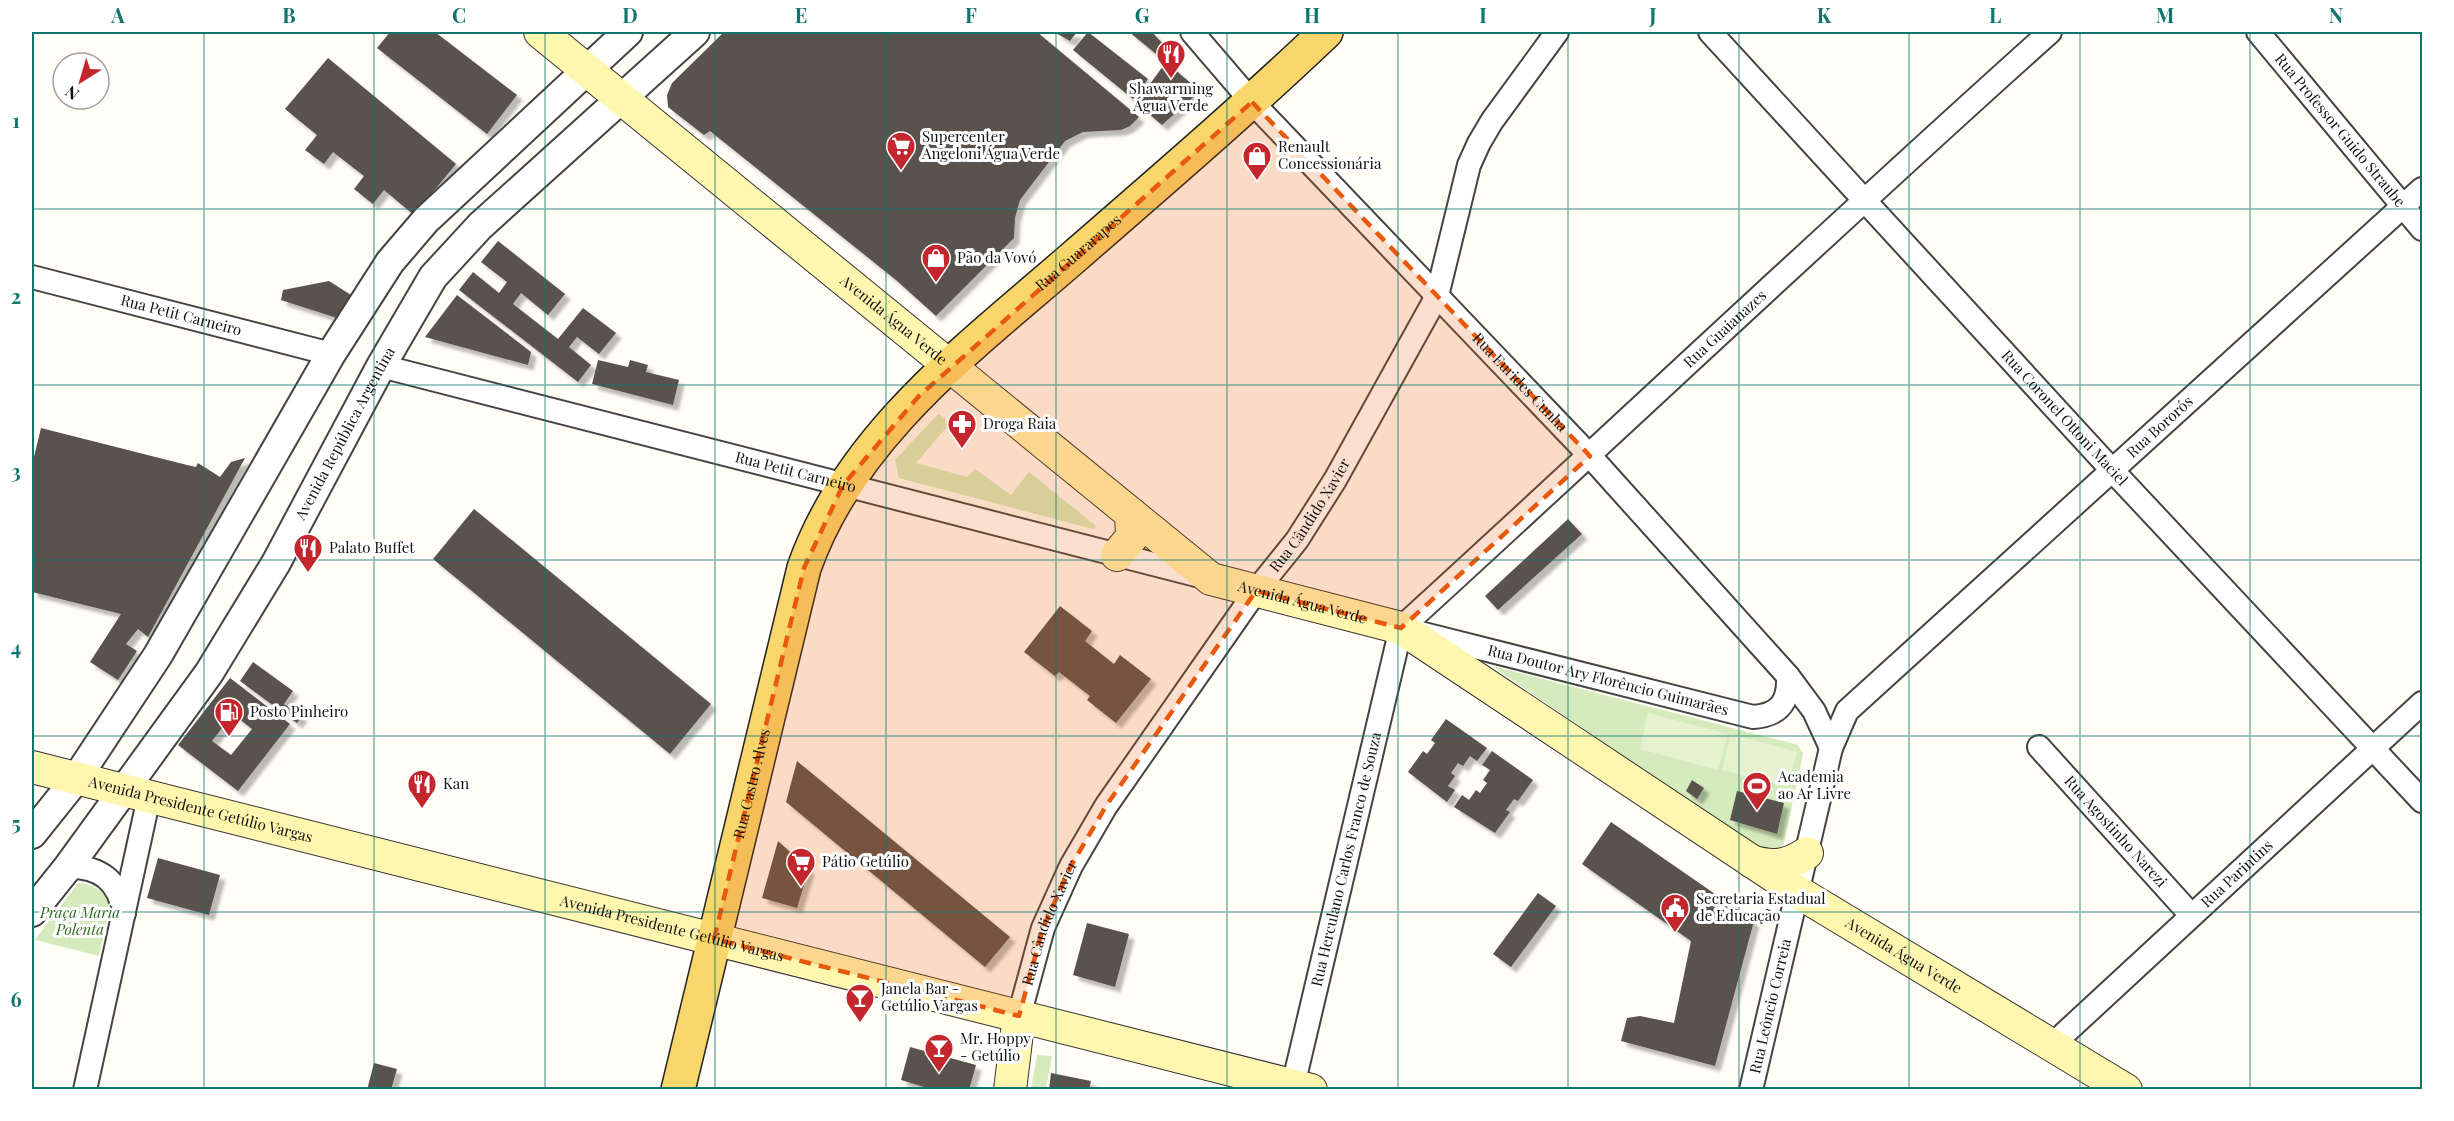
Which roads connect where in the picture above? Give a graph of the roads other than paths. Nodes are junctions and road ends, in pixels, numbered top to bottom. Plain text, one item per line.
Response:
1 (540, 32) edge
2 (628, 32) edge
3 (695, 32) edge
4 (1192, 32) edge
5 (1326, 32) edge
6 (1557, 32) edge
7 (1710, 32) edge
8 (2050, 32) edge
9 (2258, 32) edge
10 (588, 69) junction
11 (623, 98) junction
12 (1252, 102) junction
13 (2422, 189) edge
14 (1862, 200) junction
15 (2403, 206) junction
16 (2422, 229) edge
17 (32, 277) edge
18 (1437, 296) junction
19 (331, 354) junction
20 (381, 366) junction
21 (951, 366) junction
22 (1590, 456) junction
23 (2111, 470) junction
24 (843, 485) junction
25 (1131, 514) junction
26 (1117, 555) junction
27 (1211, 579) junction
28 (1256, 591) junction
29 (1401, 628) junction
30 (1788, 676) junction
31 (2422, 703) edge
32 (2039, 747) dead end
33 (2374, 747) junction
34 (1832, 748) junction
35 (32, 767) edge
36 (76, 779) junction
37 (136, 794) junction
38 (2422, 801) edge
39 (32, 834) edge
40 (1806, 853) junction
41 (1751, 861) junction
42 (68, 867) junction
43 (1798, 892) junction
44 (32, 912) edge
45 (124, 913) junction
46 (2191, 915) junction
47 (714, 939) junction
48 (1019, 1016) junction
49 (2052, 1045) junction
50 (1299, 1088) edge
51 (85, 1089) edge
52 (678, 1089) edge
53 (1010, 1089) edge
54 (1751, 1089) edge
55 (2126, 1089) edge

1 - 10 main road, Avenida Água Verde
2 - 10 street
3 - 11 street, Avenida República Argentina
4 - 12 street, Rua Eurides Cunha
5 - 12 main road, Rua Guararapes
6 - 18 street, Rua Cândido Xavier
7 - 14 street, Rua Coronel Ottoni Maciel
8 - 14 street, Rua Guaianazes
9 - 15 street, Rua Professor Guido Straube
10 - 11 main road, Avenida Água Verde
10 - 19 street
11 - 20 street, Avenida República Argentina
11 - 21 main road, Avenida Água Verde
12 - 18 street, Rua Eurides Cunha
12 - 21 main road, Rua Guararapes
13 - 15 street, Rua Bororós
14 - 22 street, Rua Guaianazes
14 - 23 street, Rua Coronel Ottoni Maciel
15 - 16 street, Rua Professor Guido Straube
15 - 23 street, Rua Bororós
17 - 19 street, Rua Petit Carneiro
18 - 22 street, Rua Eurides Cunha
18 - 28 street, Rua Cândido Xavier
19 - 36 street
20 - 24 street, Rua Petit Carneiro
20 - 37 street, Avenida República Argentina
21 - 24 main road, Rua Guararapes
21 - 25 main road, Avenida Água Verde
22 - 29 street, Rua Guaianazes
22 - 30 street, Rua Eurides Cunha
23 - 33 street, Rua Coronel Ottoni Maciel
23 - 34 street, Rua Bororós
24 - 26 street, Rua Petit Carneiro
24 - 47 main road, Rua Castro Alves
25 - 26 main road
25 - 27 main road, Avenida Água Verde
26 - 27 street, Rua Petit Carneiro
27 - 28 main road, Avenida Água Verde
28 - 29 main road, Avenida Água Verde
28 - 48 street, Rua Cândido Xavier
29 - 30 street, Rua Doutor Ary Florêncio Guimarães
29 - 41 main road, Avenida Água Verde
29 - 50 street, Rua Herculano Carlos Franco de Souza
30 - 34 street, Rua Eurides Cunha
31 - 33 street, Rua Parintins
32 - 46 street, Rua Agostinho Narezi
33 - 38 street, Rua Coronel Ottoni Maciel
33 - 46 street, Rua Parintins
34 - 40 street, Rua Leôncio Correia
35 - 36 main road, Avenida Presidente Getúlio Vargas
36 - 37 main road, Avenida Presidente Getúlio Vargas
36 - 39 street
37 - 42 street, Avenida República Argentina
37 - 45 street
37 - 47 main road, Avenida Presidente Getúlio Vargas
40 - 41 main road
40 - 43 street, Rua Leôncio Correia
41 - 43 main road, Avenida Água Verde
42 - 44 street, Avenida República Argentina
42 - 45 street
43 - 49 main road, Avenida Água Verde
43 - 54 street, Rua Leôncio Correia
45 - 51 street
46 - 49 street, Rua Parintins
47 - 48 main road, Avenida Presidente Getúlio Vargas
47 - 52 main road, Rua Castro Alves
48 - 50 main road, Avenida Presidente Getúlio Vargas
48 - 53 main road, Rua Cândido Xavier
49 - 55 main road, Avenida Água Verde

